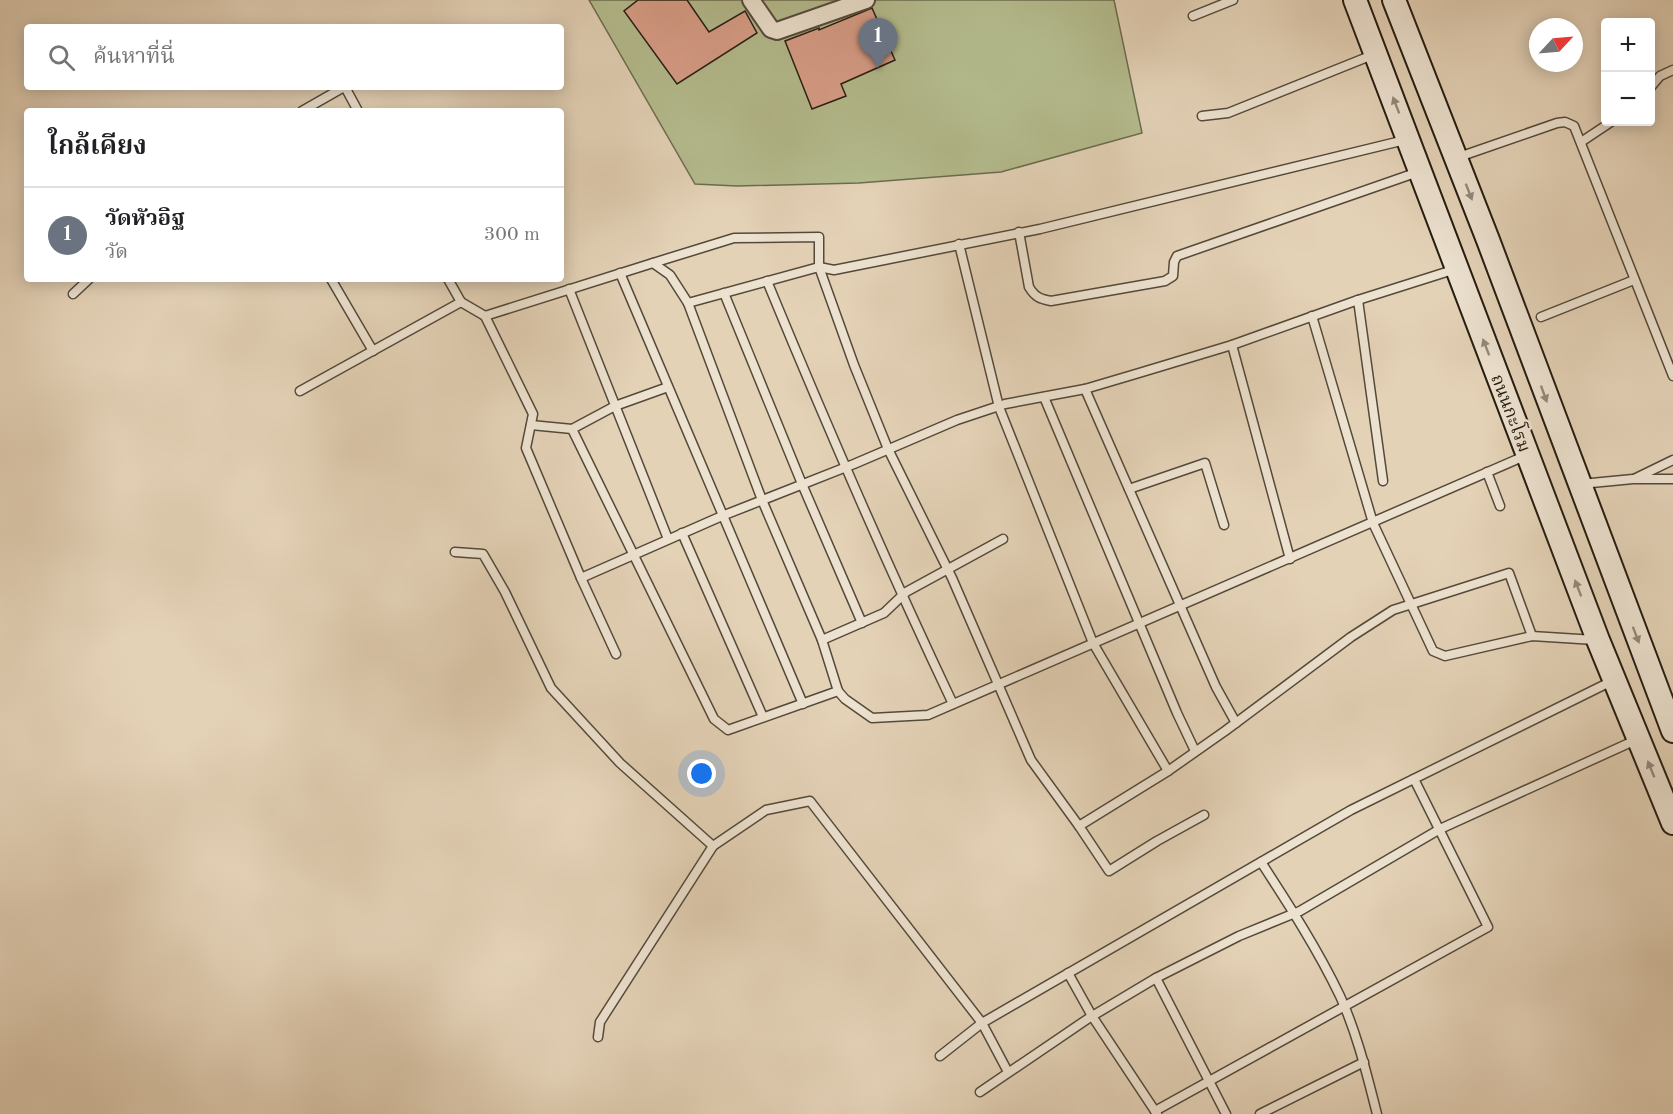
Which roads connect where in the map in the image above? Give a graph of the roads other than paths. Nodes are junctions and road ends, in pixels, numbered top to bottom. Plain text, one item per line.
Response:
1 (751, 0) edge
2 (866, 0) edge
3 (1233, 0) edge
4 (1354, 0) edge
5 (1394, 0) edge
6 (1193, 16) dead end
7 (1375, 53) junction
8 (1673, 70) edge
9 (1655, 82) edge
10 (340, 90) edge
11 (347, 90) edge
12 (307, 108) edge
13 (356, 108) edge
14 (1202, 116) dead end
15 (1605, 126) edge
16 (1409, 139) junction
17 (1581, 142) junction
18 (1456, 158) junction
19 (1421, 171) junction
20 (1019, 232) junction
21 (959, 244) junction
22 (652, 263) junction
23 (819, 267) junction
24 (1456, 269) junction
25 (620, 273) junction
26 (1634, 280) junction
27 (767, 281) junction
28 (86, 282) edge
29 (333, 282) edge
30 (450, 282) edge
31 (569, 290) junction
32 (724, 293) junction
33 (73, 294) dead end
34 (1358, 300) junction
35 (461, 302) junction
36 (688, 303) junction
37 (485, 316) junction
38 (1312, 316) junction
39 (1541, 317) dead end
40 (1232, 345) junction
41 (373, 351) junction
42 (1673, 376) edge
43 (668, 387) junction
44 (1085, 389) junction
45 (300, 391) dead end
46 (1044, 397) junction
47 (615, 406) junction
48 (999, 407) junction
49 (531, 425) junction
50 (572, 429) junction
51 (888, 449) junction
52 (1527, 455) junction
53 (1673, 460) edge
54 (845, 468) junction
55 (1487, 472) junction
56 (1633, 479) junction
57 (1673, 479) edge
58 (1383, 481) dead end
59 (802, 484) junction
60 (1579, 484) junction
61 (1129, 489) junction
62 (762, 500) junction
63 (1500, 506) dead end
64 (722, 516) junction
65 (1373, 522) junction
66 (1224, 525) dead end
67 (682, 533) junction
68 (1003, 538) dead end
69 (668, 539) junction
70 (455, 552) dead end
71 (634, 555) junction
72 (1290, 559) junction
73 (948, 569) junction
74 (581, 578) junction
75 (902, 596) junction
76 (1410, 604) junction
77 (1181, 606) junction
78 (862, 623) junction
79 (1139, 623) junction
80 (1532, 636) junction
81 (822, 640) junction
82 (1598, 640) junction
83 (1093, 643) junction
84 (616, 654) dead end
85 (1615, 680) junction
86 (997, 685) junction
87 (838, 691) junction
88 (803, 704) junction
89 (953, 704) junction
90 (763, 717) junction
91 (1236, 723) junction
92 (1672, 728) edge
93 (1639, 739) junction
94 (1196, 751) junction
95 (1168, 771) junction
96 (1414, 779) junction
97 (1204, 815) dead end
98 (1673, 823) edge
99 (1079, 826) junction
100 (1440, 829) junction
101 (713, 846) junction
102 (1261, 862) junction
103 (1294, 914) junction
104 (1068, 973) junction
105 (1156, 978) junction
106 (1343, 1006) junction
107 (1092, 1016) junction
108 (982, 1023) junction
109 (598, 1037) dead end
110 (940, 1056) dead end
111 (1364, 1062) junction
112 (1008, 1072) junction
113 (1209, 1079) junction
114 (980, 1092) dead end
115 (1156, 1112) edge
116 (1226, 1114) edge
117 (1260, 1114) edge
118 (1377, 1114) edge

1 - 2 street
3 - 6 lane
4 - 7 main road, ถนนกะโรม
5 - 18 main road, ถนนกะโรม
7 - 14 lane
16 -> 7 main road, ถนนกะโรม
8 - 9 lane
10 - 12 lane
11 - 13 lane
15 - 17 lane
16 - 19 main road, ถนนกะโรม
16 - 20 lane
17 - 18 lane
17 - 26 lane
18 - 19 main road
18 -> 60 main road, ถนนกะโรม
19 - 20 lane
19 - 24 main road, ถนนกะโรม
20 - 21 lane
21 - 23 lane
21 - 48 lane
22 - 23 lane
22 - 25 lane
22 - 36 lane
23 - 27 lane
23 - 51 lane
24 - 34 lane
52 -> 24 main road, ถนนกะโรม
25 - 31 lane
25 - 43 lane
26 - 39 lane
26 - 42 lane
27 - 32 lane
27 - 54 lane
28 - 33 lane
29 - 41 lane
30 - 35 lane
31 - 37 lane
31 - 47 lane
32 - 36 lane
32 - 59 lane
34 - 38 lane
34 - 58 lane
35 - 37 lane
35 - 41 lane
36 - 62 lane
37 - 49 lane
38 - 40 lane
38 - 65 lane
40 - 44 lane
40 - 72 lane
41 - 45 lane
43 - 47 lane
43 - 64 lane
44 - 46 lane
44 - 61 lane
46 - 48 lane
46 - 79 lane
47 - 50 lane
47 - 69 lane
48 - 51 lane
48 - 83 lane
49 - 50 lane
49 - 74 lane
50 - 71 lane
51 - 54 lane
51 - 73 lane
52 - 55 lane
82 -> 52 main road, ถนนกะโรม
53 - 56 lane
54 - 59 lane
54 - 75 lane
55 - 63 lane
55 - 65 lane
56 - 57 lane
56 - 60 lane
59 - 62 lane
59 - 78 lane
60 -> 92 main road, ถนนกะโรม
61 - 66 lane
61 - 77 lane
62 - 64 lane
62 - 81 lane
64 - 67 lane
64 - 88 lane
65 - 72 lane
65 - 76 lane
67 - 69 lane
67 - 90 lane
68 - 73 lane
69 - 71 lane
70 - 101 lane
71 - 74 lane
71 - 90 lane
72 - 77 lane
73 - 75 lane
73 - 86 lane
74 - 84 lane
75 - 78 lane
75 - 89 lane
76 - 80 lane
76 - 80 lane
76 - 91 lane
77 - 79 lane
77 - 91 lane
78 - 81 lane
79 - 83 lane
79 - 94 lane
80 - 82 lane
81 - 87 lane
82 - 85 main road, ถนนกะโรม
83 - 86 lane
83 - 95 lane
85 - 93 main road, ถนนกะโรม
85 - 96 lane
86 - 89 lane
86 - 99 lane
87 - 88 lane
87 - 89 lane
88 - 90 lane
91 - 94 lane
92 - 93 main road
98 -> 93 main road, ถนนกะโรม
93 - 100 lane
94 - 95 lane
95 - 99 lane
96 - 100 lane
96 - 102 lane
97 - 99 lane
100 - 103 lane
100 - 106 lane
101 - 108 lane
101 - 109 lane
102 - 103 lane
102 - 104 lane
103 - 105 lane
103 - 106 lane
104 - 107 lane
104 - 108 lane
105 - 107 lane
105 - 113 lane
106 - 111 lane
106 - 113 lane
107 - 112 lane
107 - 115 lane
108 - 110 lane
108 - 112 lane
111 - 117 lane
111 - 118 lane
112 - 114 lane
113 - 115 lane
113 - 116 lane

